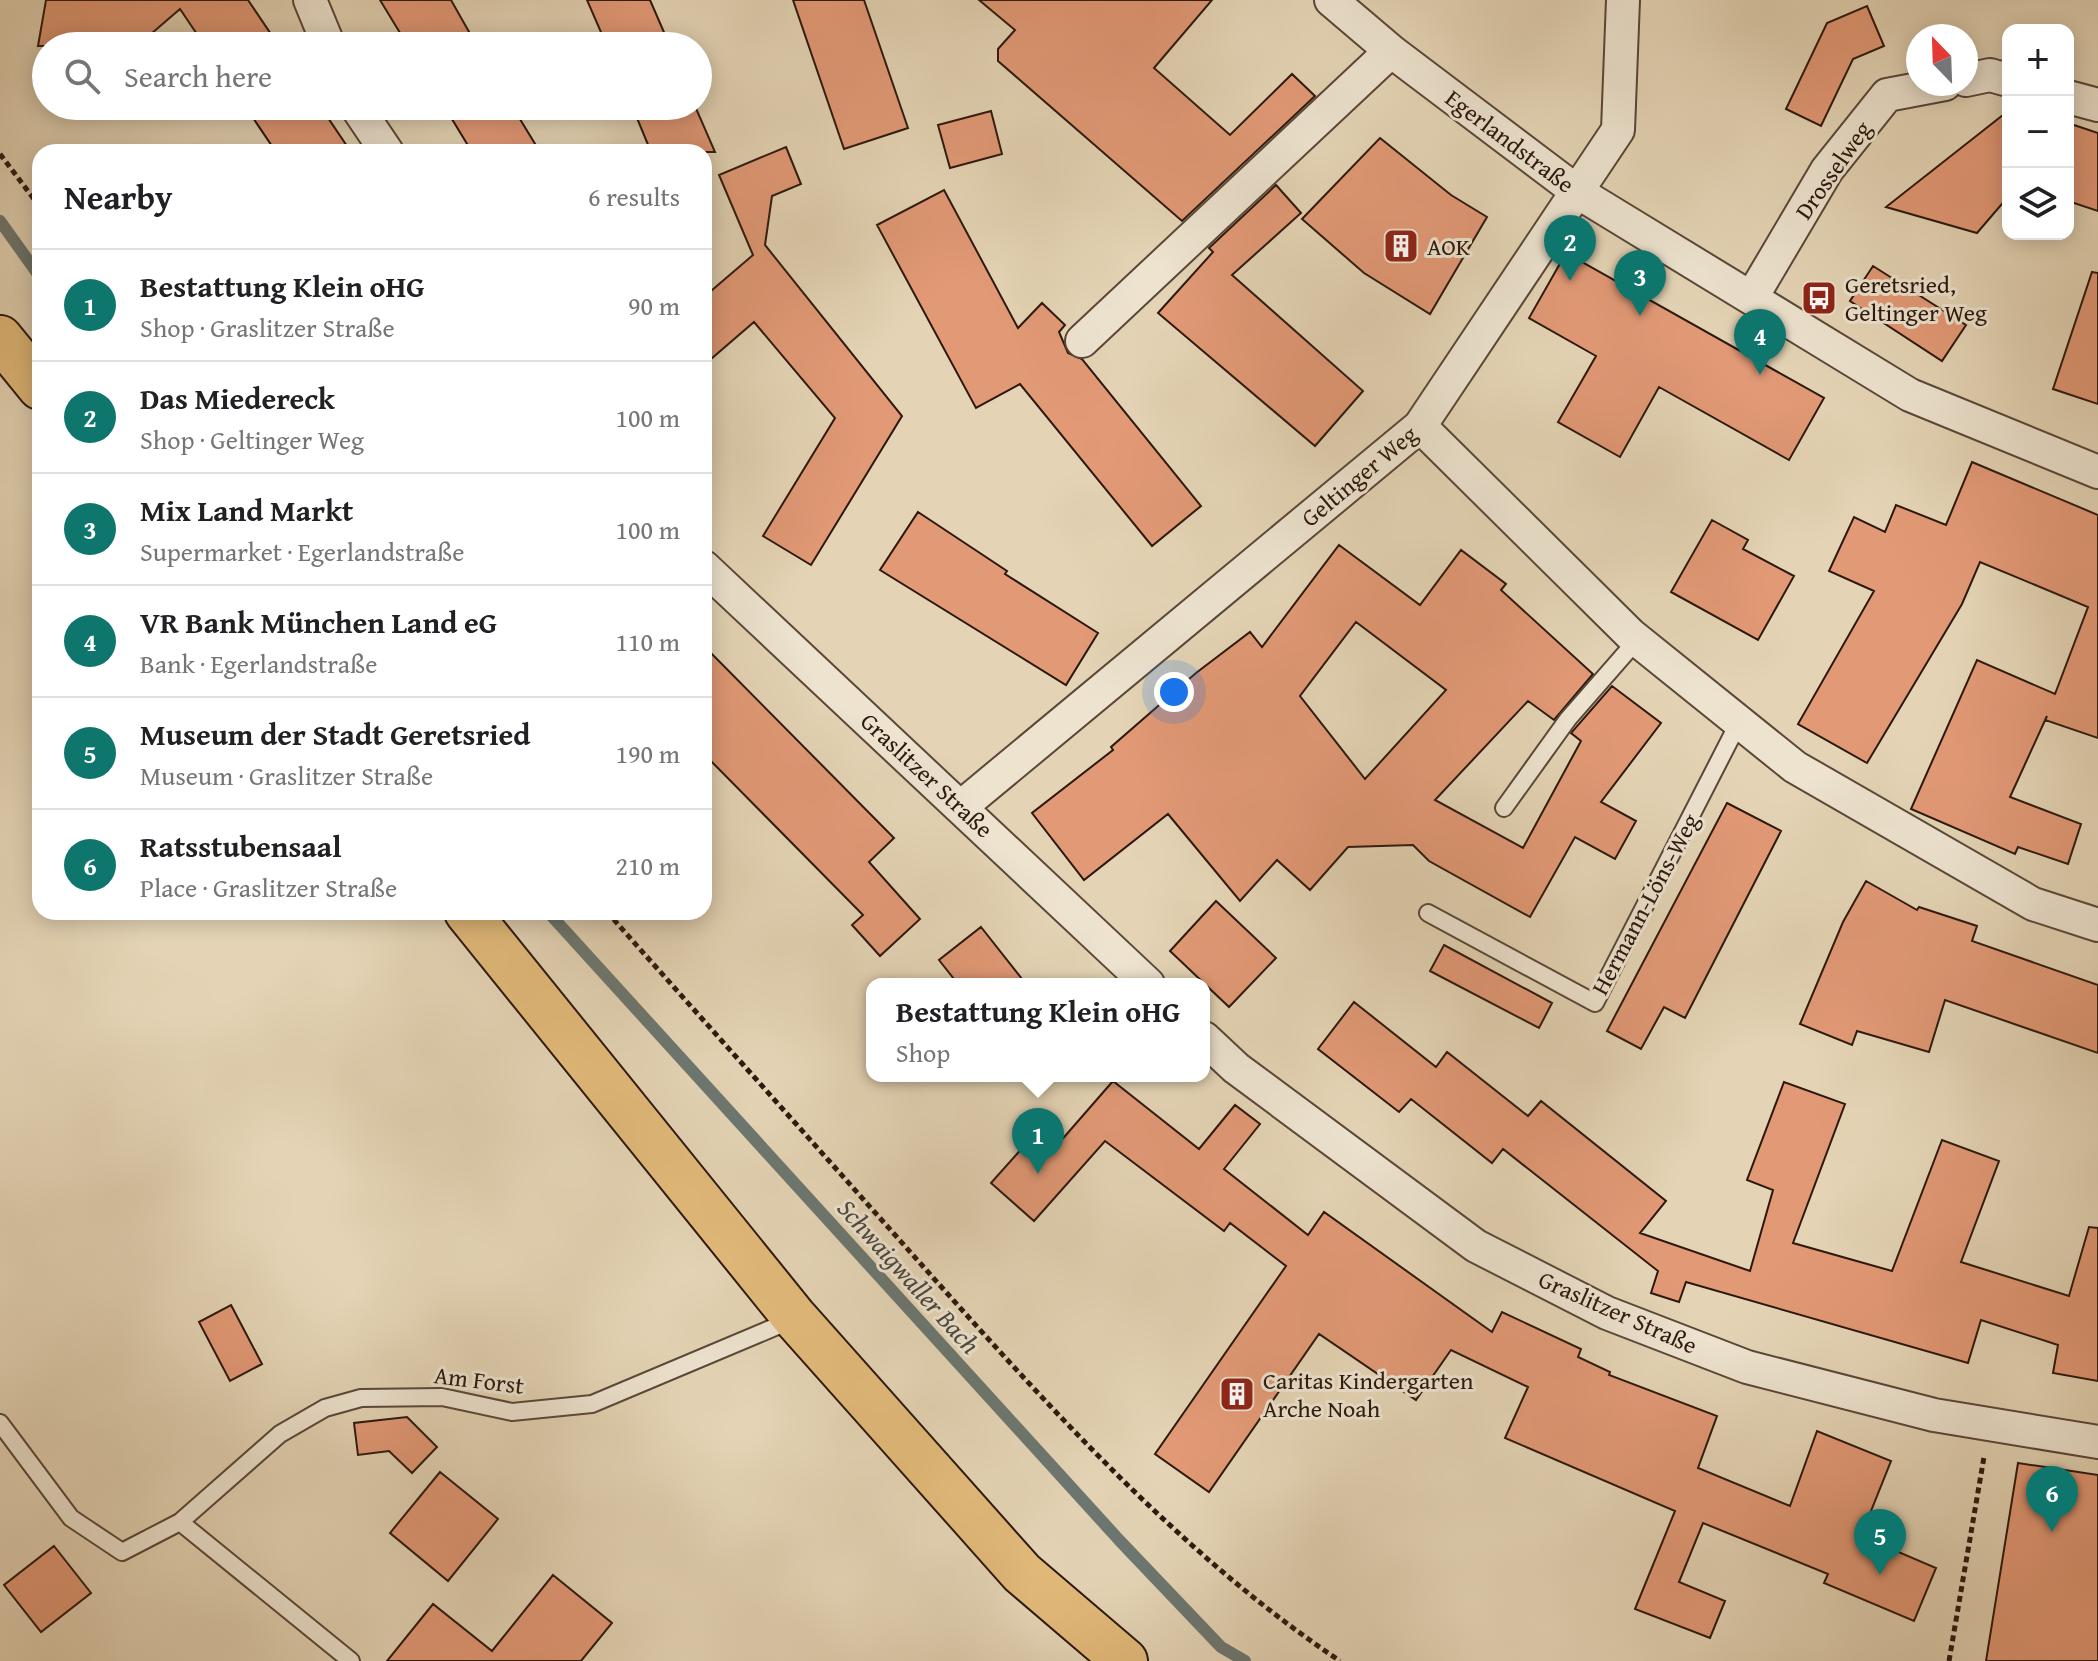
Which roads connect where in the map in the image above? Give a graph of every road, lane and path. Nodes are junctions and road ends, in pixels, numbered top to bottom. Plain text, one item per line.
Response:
1 (310, 0) edge
2 (1331, 0) edge
3 (1623, 0) edge
4 (323, 32) edge
5 (1391, 51) junction
6 (1978, 78) edge
7 (2002, 78) edge
8 (1906, 91) edge
9 (2074, 99) edge
10 (2098, 105) edge
11 (365, 120) edge
12 (382, 144) edge
13 (0, 154) edge
14 (1579, 193) junction
15 (32, 196) edge
16 (1752, 297) junction
17 (0, 338) edge
18 (1082, 341) dead end
19 (32, 377) edge
20 (1420, 426) junction
21 (2098, 472) edge
22 (712, 574) edge
23 (1637, 640) junction
24 (1738, 724) junction
25 (962, 806) junction
26 (1504, 808) dead end
27 (1428, 913) dead end
28 (473, 920) edge
29 (614, 920) edge
30 (2098, 925) edge
31 (1142, 978) edge
32 (1210, 1044) edge
33 (795, 1318) junction
34 (0, 1423) edge
35 (1990, 1424) junction
36 (2098, 1442) edge
37 (180, 1522) junction
38 (351, 1661) edge
39 (1125, 1661) edge
40 (1340, 1661) edge
41 (1949, 1661) edge

1 - 4 street
2 - 5 street, Egerlandstraße
3 - 14 street, Geltinger Weg
5 - 14 street, Egerlandstraße
5 - 18 street
6 - 7 street
8 - 16 street, Drosselweg
9 - 10 street
11 - 12 street
13 - 15 path
14 - 16 street, Egerlandstraße
14 - 20 street, Geltinger Weg
16 - 21 street, Egerlandstraße
17 - 19 main road
20 - 23 street
20 - 25 street, Geltinger Weg
22 - 25 street, Graslitzer Straße
23 - 24 street
23 - 26 lane
24 - 27 lane, Hermann-Löns-Weg
24 - 30 street
25 - 31 street, Graslitzer Straße
28 - 33 main road
29 - 40 path
32 - 35 street, Graslitzer Straße
33 - 37 lane, Am Forst
33 - 39 main road
34 - 37 lane, Am Forst
35 - 36 street, Graslitzer Straße
35 - 41 path
37 - 38 lane

